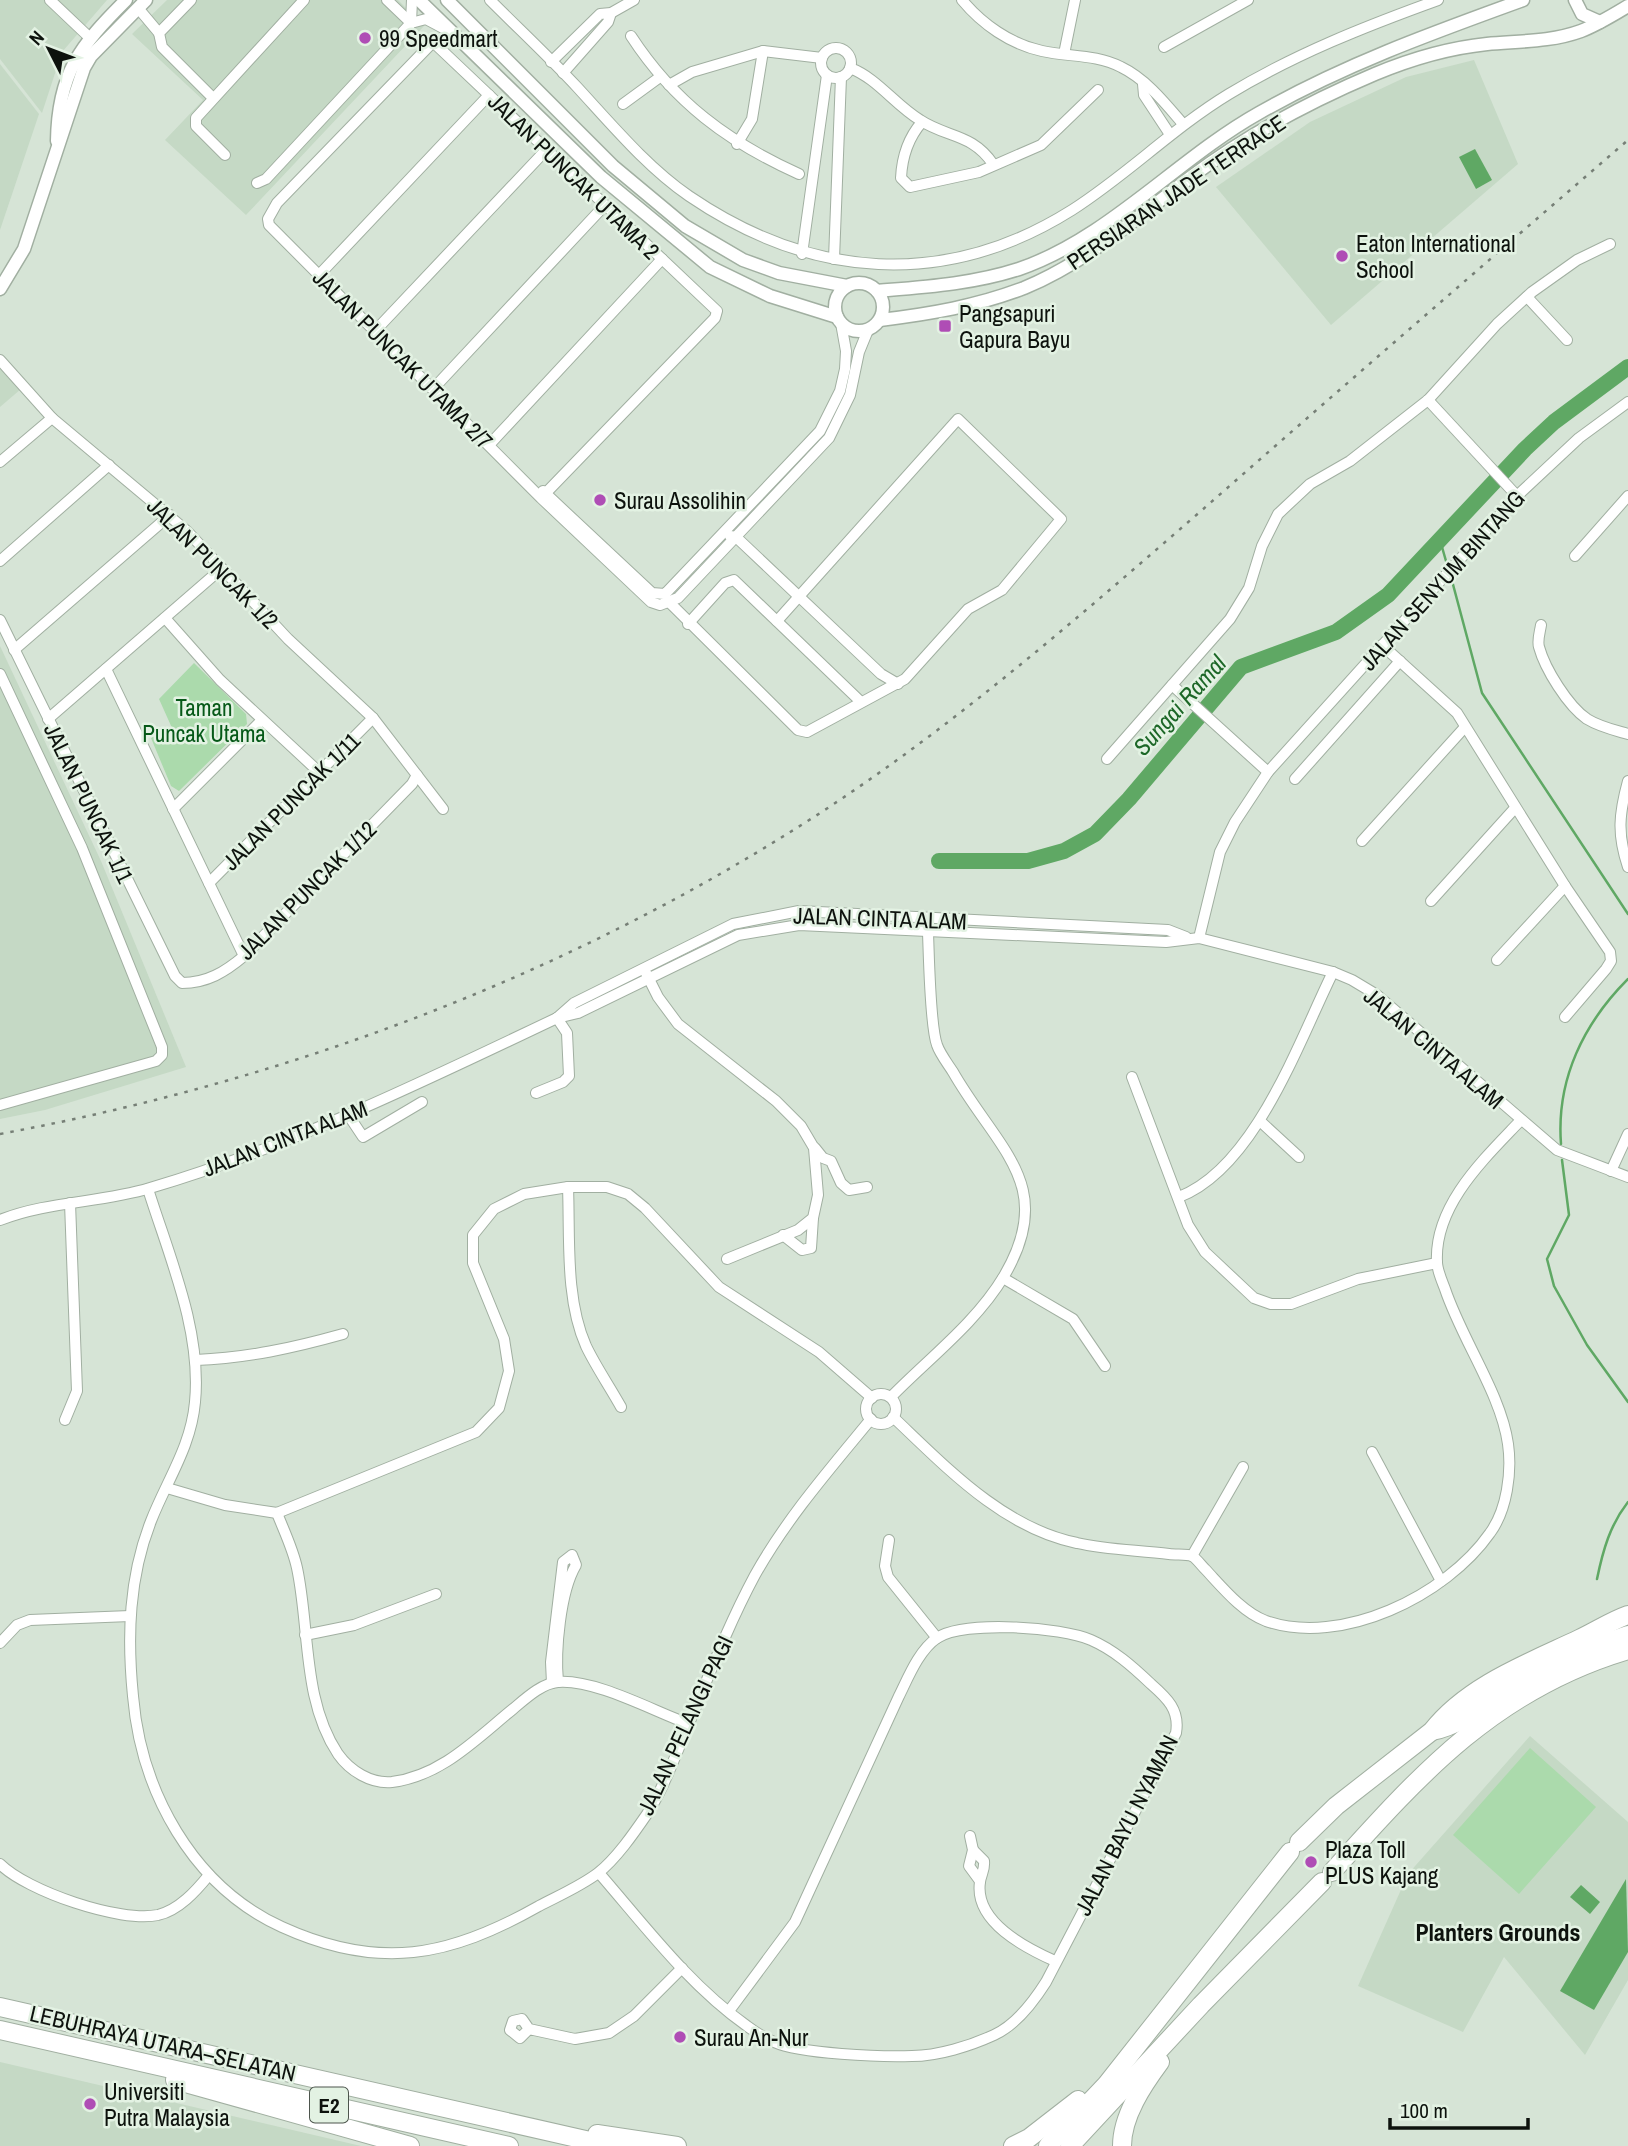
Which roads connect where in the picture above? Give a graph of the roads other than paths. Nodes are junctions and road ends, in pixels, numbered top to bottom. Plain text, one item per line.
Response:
1 (50, 0) edge
2 (126, 0) edge
3 (191, 0) edge
4 (304, 0) edge
5 (387, 0) edge
6 (412, 0) edge
7 (419, 0) edge
8 (447, 0) edge
9 (490, 0) edge
10 (634, 0) edge
11 (961, 0) edge
12 (1075, 0) edge
13 (1248, 0) edge
14 (1438, 0) edge
15 (1522, 0) edge
16 (1574, 0) edge
17 (1619, 0) edge
18 (143, 3) edge
19 (1628, 6) edge
20 (611, 13) junction
21 (1615, 13) junction
22 (127, 19) junction
23 (1600, 22) junction
24 (411, 23) junction
25 (149, 24) junction
26 (159, 33) junction
27 (631, 36) dead end
28 (89, 37) junction
29 (462, 44) junction
30 (1164, 47) dead end
31 (763, 51) junction
32 (1064, 54) junction
33 (822, 58) junction
34 (551, 62) junction
35 (850, 68) junction
36 (563, 73) junction
37 (827, 75) junction
38 (660, 77) junction
39 (841, 77) junction
40 (669, 85) junction
41 (1143, 85) junction
42 (1098, 90) dead end
43 (489, 95) junction
44 (213, 98) junction
45 (623, 104) dead end
46 (922, 122) junction
47 (1183, 124) junction
48 (1169, 133) junction
49 (737, 144) junction
50 (56, 145) junction
51 (546, 150) junction
52 (225, 155) dead end
53 (993, 163) junction
54 (799, 174) dead end
55 (257, 183) dead end
56 (604, 206) junction
57 (268, 219) joint
58 (1610, 244) dead end
59 (802, 254) junction
60 (662, 259) junction
61 (834, 259) junction
62 (319, 275) junction
63 (847, 286) junction
64 (0, 289) edge
65 (877, 291) junction
66 (1527, 297) junction
67 (839, 320) junction
68 (880, 320) junction
69 (868, 330) junction
70 (375, 331) junction
71 (1567, 340) dead end
72 (0, 360) edge
73 (433, 388) junction
74 (1428, 400) junction
75 (1628, 402) edge
76 (52, 418) junction
77 (490, 444) junction
78 (0, 462) edge
79 (109, 465) junction
80 (544, 495) junction
81 (1517, 496) junction
82 (1628, 496) edge
83 (170, 515) junction
84 (738, 519) junction
85 (736, 537) junction
86 (719, 538) junction
87 (1575, 556) dead end
88 (0, 561) edge
89 (221, 569) junction
90 (799, 597) junction
91 (670, 603) junction
92 (165, 618) junction
93 (0, 620) edge
94 (777, 621) junction
95 (688, 624) junction
96 (1541, 625) dead end
97 (1382, 645) junction
98 (15, 650) junction
99 (1400, 661) junction
100 (106, 669) junction
101 (0, 674) edge
102 (898, 684) junction
103 (1175, 687) junction
104 (861, 702) junction
105 (373, 718) junction
106 (48, 719) junction
107 (262, 720) junction
108 (1465, 727) junction
109 (1628, 734) edge
110 (1107, 759) dead end
111 (319, 772) junction
112 (1268, 772) junction
113 (417, 775) junction
114 (1295, 779) dead end
115 (1628, 781) edge
116 (1515, 808) junction
117 (173, 809) junction
118 (443, 809) dead end
119 (1362, 841) dead end
120 (1628, 867) edge
121 (209, 883) junction
122 (1565, 886) junction
123 (1432, 901) dead end
124 (928, 933) junction
125 (1186, 937) junction
126 (1199, 938) junction
127 (244, 956) junction
128 (1497, 960) dead end
129 (643, 967) junction
130 (1333, 972) junction
131 (649, 978) junction
132 (182, 983) joint
133 (1564, 1017) dead end
134 (557, 1018) junction
135 (1132, 1077) dead end
136 (536, 1093) dead end
137 (422, 1102) dead end
138 (0, 1105) edge
139 (349, 1116) junction
140 (1260, 1121) junction
141 (1520, 1121) junction
142 (1628, 1134) edge
143 (814, 1148) junction
144 (1299, 1157) dead end
145 (1611, 1171) junction
146 (1628, 1177) edge
147 (568, 1187) junction
148 (867, 1187) dead end
149 (148, 1189) junction
150 (1179, 1197) junction
151 (70, 1203) junction
152 (813, 1218) junction
153 (0, 1220) edge
154 (783, 1235) junction
155 (727, 1259) dead end
156 (1437, 1263) junction
157 (1003, 1278) junction
158 (342, 1334) dead end
159 (196, 1360) junction
160 (1105, 1366) dead end
161 (872, 1398) junction
162 (891, 1398) junction
163 (621, 1407) dead end
164 (893, 1417) junction
165 (871, 1419) junction
166 (65, 1420) dead end
167 (1372, 1452) dead end
168 (1243, 1467) dead end
169 (167, 1488) junction
170 (277, 1513) junction
171 (889, 1540) dead end
172 (1192, 1556) junction
173 (1441, 1581) junction
174 (436, 1594) dead end
175 (1628, 1615) edge
176 (130, 1616) junction
177 (1628, 1623) edge
178 (305, 1635) junction
179 (1628, 1635) edge
180 (1583, 1637) junction
181 (937, 1638) junction
182 (0, 1643) edge
183 (1628, 1650) edge
184 (555, 1682) junction
185 (689, 1724) junction
186 (1432, 1731) junction
187 (970, 1836) dead end
188 (0, 1864) edge
189 (599, 1873) junction
190 (209, 1875) junction
191 (1055, 1961) junction
192 (682, 1968) junction
193 (1201, 2005) junction
194 (0, 2007) edge
195 (729, 2011) junction
196 (529, 2029) dead end
197 (0, 2030) edge
198 (1134, 2046) junction
199 (148, 2064) junction
200 (476, 2116) junction
201 (410, 2146) edge
202 (509, 2146) edge
203 (612, 2146) edge
204 (677, 2146) edge
205 (1013, 2146) edge
206 (1048, 2146) edge
207 (1070, 2146) edge
208 (1122, 2146) edge

1 - 28 street
2 - 28 street
3 - 26 street
4 - 44 street
5 - 24 street
6 - 24 street
7 - 29 street
8 - 63 street
9 - 34 street
10 - 20 street
11 - 32 street
12 - 32 street
13 - 30 street
14 - 47 street
15 - 65 street, PERSIARAN JADE TERRACE
16 - 23 street
17 - 21 street
18 - 22 street
18 - 25 street
18 - 28 street
19 - 21 street, PERSIARAN JADE TERRACE
20 - 34 street
20 - 36 street
21 - 23 street, PERSIARAN JADE TERRACE
22 - 25 street
22 - 50 street
23 - 68 street, PERSIARAN JADE TERRACE
24 - 29 street
24 - 55 street
25 - 26 street
26 - 44 street
27 - 38 street
28 - 50 street
29 - 67 street
31 - 33 street
31 - 40 street
31 - 49 street
32 - 41 street
33 - 35 street
33 - 37 street
34 - 36 street
35 - 39 street
35 - 46 street
36 - 59 street
37 - 39 street
37 - 59 street
38 - 40 street
38 - 45 street
39 - 61 street
40 - 49 street
41 - 47 street
41 - 48 street
42 - 53 street
43 - 51 street, JALAN PUNCAK UTAMA 2
43 - 57 street, JALAN PUNCAK UTAMA 2
43 - 62 street
44 - 52 street
46 - 53 street
46 - 53 street
47 - 48 street
48 - 61 street
49 - 54 street
50 - 64 street
51 - 56 street, JALAN PUNCAK UTAMA 2
51 - 70 street
56 - 60 street, JALAN PUNCAK UTAMA 2
56 - 73 street
57 - 62 street, JALAN PUNCAK UTAMA 2/7
58 - 66 street
59 - 61 street
60 - 77 street
60 - 80 street, JALAN PUNCAK UTAMA 2
62 - 70 street, JALAN PUNCAK UTAMA 2/7
63 - 65 street
63 - 67 street
65 - 68 street
66 - 71 street
66 - 74 street
67 - 69 street
67 - 84 street
68 - 69 street
69 - 85 street
70 - 73 street, JALAN PUNCAK UTAMA 2/7
72 - 76 street, JALAN PUNCAK 1/2
73 - 77 street, JALAN PUNCAK UTAMA 2/7
74 - 81 street
74 - 103 street
75 - 81 street, JALAN SENYUM BINTANG
76 - 78 street
76 - 79 street, JALAN PUNCAK 1/2
77 - 80 street, JALAN PUNCAK UTAMA 2/7
79 - 83 street, JALAN PUNCAK 1/2
79 - 88 street
80 - 86 street
80 - 91 street
81 - 97 street, JALAN SENYUM BINTANG
82 - 87 street
83 - 89 street, JALAN PUNCAK 1/2
83 - 98 street
84 - 85 street
84 - 86 street
85 - 86 street
85 - 90 street
85 - 91 street
89 - 92 street
89 - 105 street, JALAN PUNCAK 1/2
90 - 94 street
90 - 102 street
90 - 102 street
91 - 95 street
92 - 100 street
92 - 107 street
93 - 98 street, JALAN PUNCAK 1/1
94 - 95 street
94 - 104 street
95 - 104 street
96 - 109 street
97 - 99 street
97 - 112 street, JALAN SENYUM BINTANG
98 - 106 street, JALAN PUNCAK 1/1
99 - 108 street
99 - 114 street
100 - 106 street
100 - 117 street
101 - 138 street
102 - 104 street
103 - 110 street
103 - 112 street
105 - 111 street, JALAN PUNCAK 1/11
105 - 113 street, JALAN PUNCAK 1/2
106 - 132 street, JALAN PUNCAK 1/1
107 - 111 street
107 - 117 street
108 - 116 street
108 - 119 street
111 - 121 street, JALAN PUNCAK 1/11
112 - 126 street, JALAN SENYUM BINTANG
113 - 118 street, JALAN PUNCAK 1/2
113 - 127 street, JALAN PUNCAK 1/12
115 - 120 street
116 - 122 street
116 - 123 street
117 - 121 street
121 - 127 street
122 - 128 street
122 - 133 street
124 - 125 street, JALAN CINTA ALAM
124 - 131 street, JALAN CINTA ALAM
124 - 157 street
125 - 126 street, JALAN CINTA ALAM
125 - 129 street, JALAN CINTA ALAM
126 - 130 street, JALAN CINTA ALAM
127 - 132 street, JALAN PUNCAK 1/12
129 - 131 street
129 - 134 street, JALAN CINTA ALAM
130 - 140 street
130 - 141 street, JALAN CINTA ALAM
131 - 134 street, JALAN CINTA ALAM
131 - 143 street
134 - 136 street
134 - 139 street, JALAN CINTA ALAM
135 - 150 street
137 - 139 street
139 - 149 street, JALAN CINTA ALAM
140 - 144 street
140 - 150 street
141 - 145 street, JALAN CINTA ALAM
141 - 156 street
142 - 145 street
143 - 148 street
143 - 152 street
145 - 146 street, JALAN CINTA ALAM
147 - 161 street
147 - 163 street
147 - 170 street
149 - 151 street, JALAN CINTA ALAM
149 - 159 street, JALAN PELANGI PAGI
150 - 156 street
151 - 153 street, JALAN CINTA ALAM
151 - 166 street
152 - 154 street
152 - 154 street
154 - 155 street
156 - 173 street
157 - 160 street
157 - 162 street
158 - 159 street
159 - 169 street, JALAN PELANGI PAGI
161 - 162 street
161 - 165 street
162 - 164 street
164 - 165 street
164 - 172 street
165 - 185 street, JALAN PELANGI PAGI
167 - 173 street
168 - 172 street
169 - 170 street
169 - 176 street, JALAN PELANGI PAGI
170 - 178 street
171 - 181 street
172 - 173 street
174 - 178 street
175 - 180 highway
176 - 182 street
176 - 190 street, JALAN PELANGI PAGI
177 - 180 highway
178 - 184 street
179 - 186 highway
180 - 186 highway
181 - 191 street, JALAN BAYU NYAMAN
181 - 195 street
183 - 193 highway
184 - 184 street
184 - 185 street
185 - 189 street, JALAN PELANGI PAGI
186 - 198 highway
187 - 191 street
188 - 190 street
189 - 190 street, JALAN PELANGI PAGI
189 - 192 street, JALAN BAYU NYAMAN
191 - 195 street, JALAN BAYU NYAMAN
192 - 195 street, JALAN BAYU NYAMAN
192 - 196 street
193 - 207 highway
193 - 208 highway
194 - 200 highway, LEBUHRAYA UTARA–SELATAN / E2
197 - 199 highway, LEBUHRAYA UTARA–SELATAN / E2
198 - 205 highway
198 - 206 highway
199 - 201 highway
199 - 202 highway, LEBUHRAYA UTARA–SELATAN / E2
200 - 203 highway, LEBUHRAYA UTARA–SELATAN / E2
200 - 204 highway

